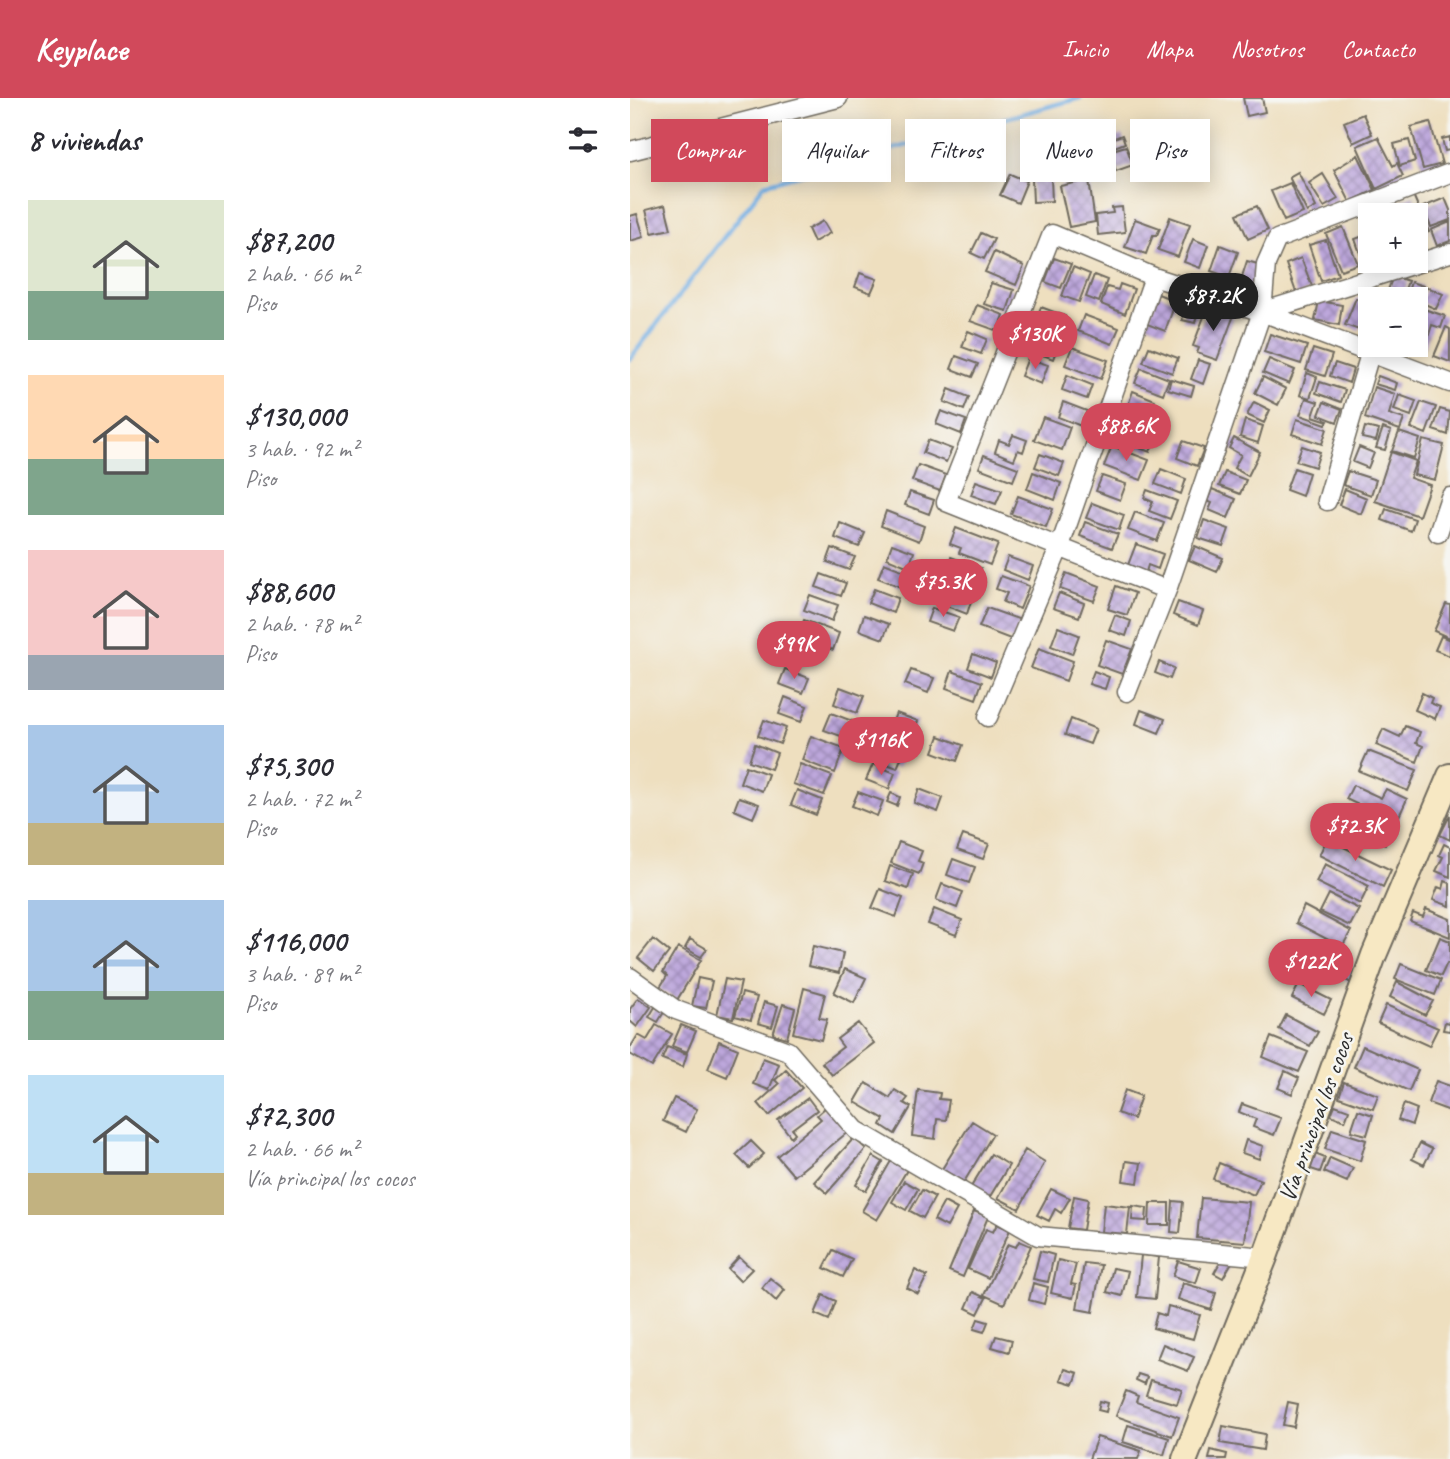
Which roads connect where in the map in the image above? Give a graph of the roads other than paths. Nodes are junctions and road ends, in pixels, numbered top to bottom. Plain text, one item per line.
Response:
1 (838, 98) edge
2 (630, 151) edge
3 (1450, 173) edge
4 (1450, 253) edge
5 (1154, 277) junction
6 (1262, 313) junction
7 (1358, 349) edge
8 (1369, 357) edge
9 (1378, 357) edge
10 (1450, 383) edge
11 (1450, 497) edge
12 (1327, 501) dead end
13 (1438, 533) dead end
14 (1060, 546) junction
15 (1167, 590) junction
16 (1127, 692) dead end
17 (988, 717) dead end
18 (1450, 776) edge
19 (630, 976) edge
20 (1265, 1257) junction
21 (1185, 1459) edge

1 - 2 street
3 - 6 street
4 - 6 street
5 - 6 street
5 - 14 street
5 - 14 street
6 - 7 street
6 - 15 street
8 - 12 street
9 - 10 street
11 - 13 street
14 - 15 street
14 - 17 street
15 - 16 street
18 - 20 street, Vía principal los cocos
19 - 20 street
20 - 21 street, Vía principal los cocos

